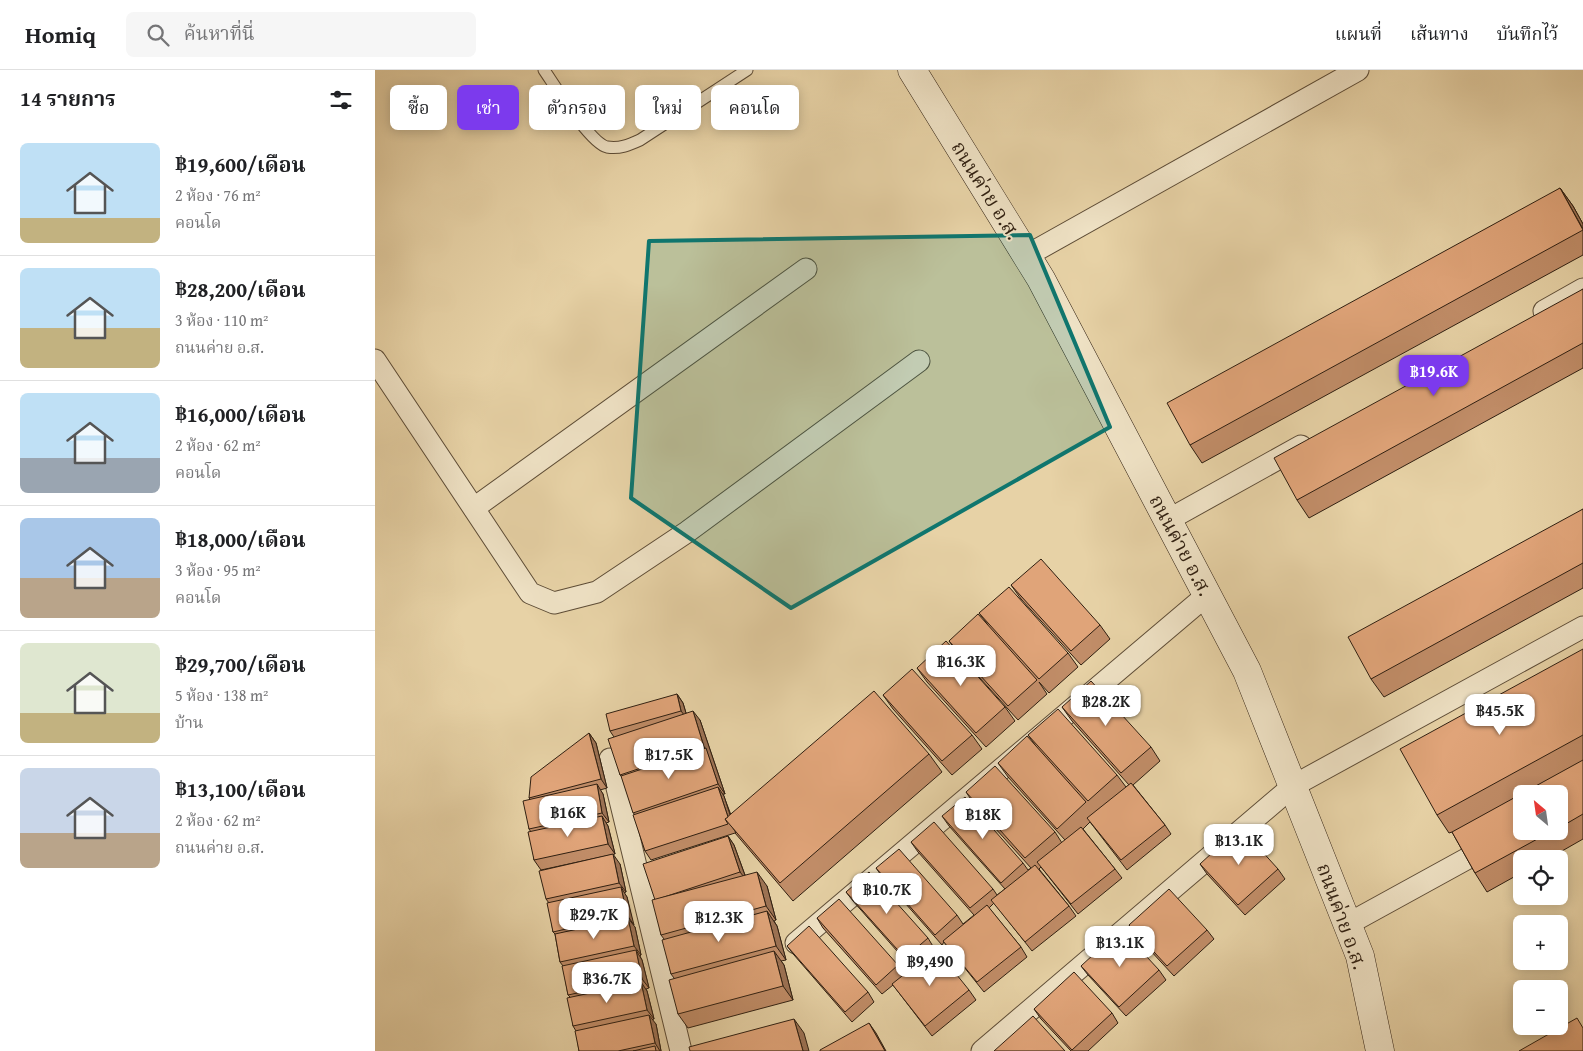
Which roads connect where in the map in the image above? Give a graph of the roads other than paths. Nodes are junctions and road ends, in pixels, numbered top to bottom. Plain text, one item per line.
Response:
1 (544, 70) edge
2 (747, 70) edge
3 (912, 70) edge
4 (1358, 70) edge
5 (1026, 256) junction
6 (806, 269) dead end
7 (1583, 289) edge
8 (1531, 318) edge
9 (375, 360) edge
10 (919, 362) dead end
11 (1315, 438) edge
12 (474, 508) junction
13 (1168, 520) junction
14 (1207, 595) junction
15 (1583, 627) edge
16 (610, 759) edge
17 (1293, 786) junction
18 (1513, 833) edge
19 (1348, 924) junction
20 (796, 943) edge
21 (681, 1051) edge
22 (982, 1051) edge
23 (1380, 1051) edge

1 - 2 lane
3 - 5 street, ถนนค่าย อ.ส.
4 - 5 street
5 - 13 street, ถนนค่าย อ.ส.
6 - 12 street
7 - 8 street
9 - 12 street
10 - 12 street
11 - 13 street
13 - 14 street, ถนนค่าย อ.ส.
14 - 17 street, ถนนค่าย อ.ส.
14 - 20 street
15 - 17 street
16 - 21 street
17 - 19 street, ถนนค่าย อ.ส.
17 - 22 street
18 - 19 street
19 - 23 street, ถนนค่าย อ.ส.

